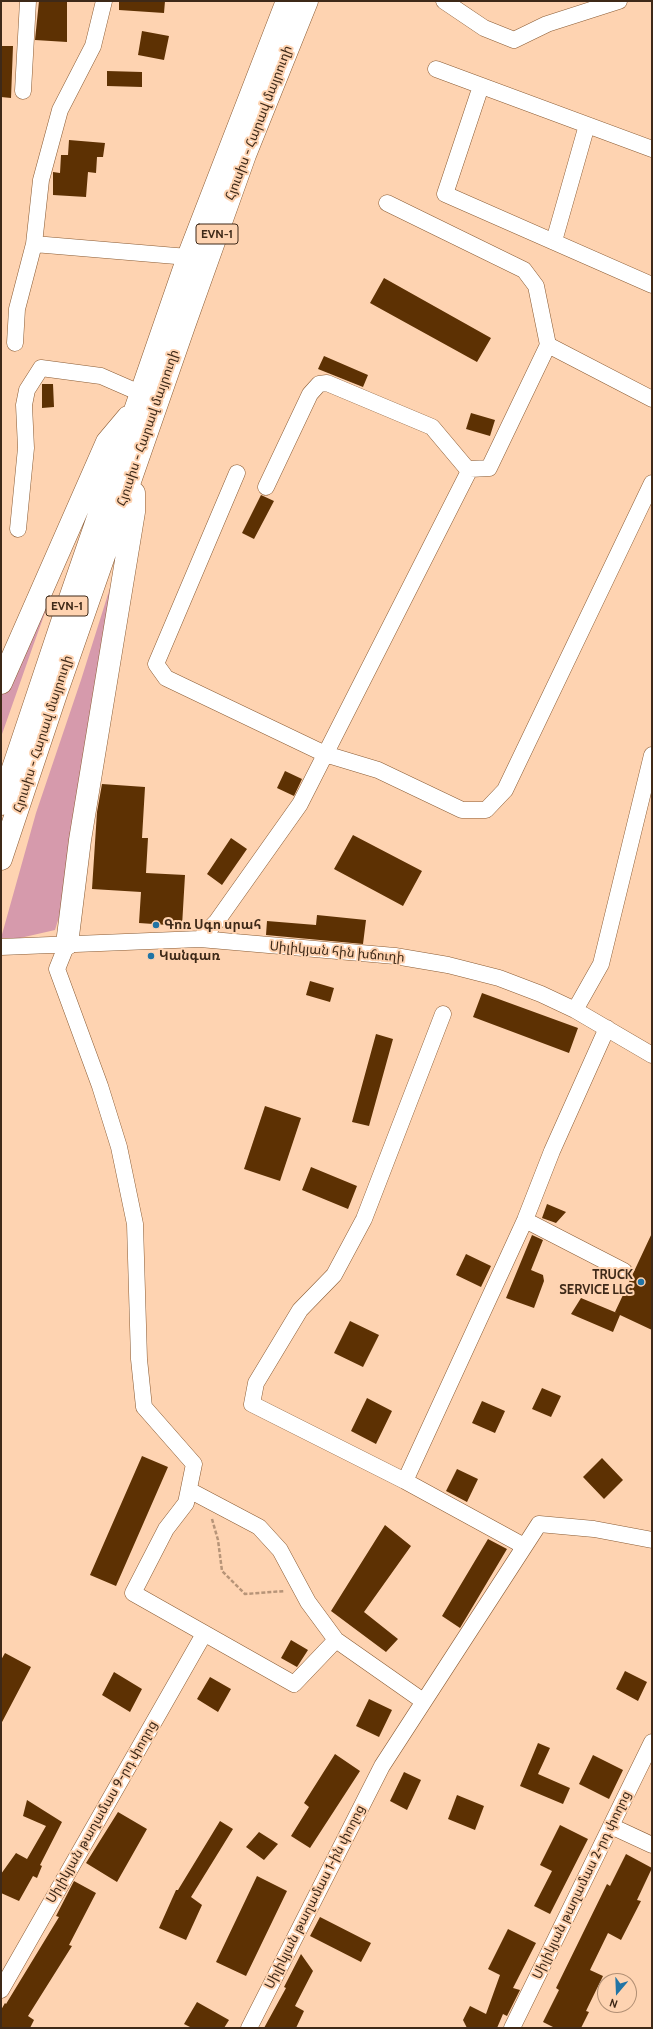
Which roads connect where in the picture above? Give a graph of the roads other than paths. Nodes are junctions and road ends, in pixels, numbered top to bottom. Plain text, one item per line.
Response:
1 (28, 1) edge
2 (104, 1) edge
3 (287, 1) edge
4 (307, 1) edge
5 (444, 1) edge
6 (620, 1) edge
7 (436, 69) dead end
8 (481, 86) junction
9 (23, 91) dead end
10 (587, 125) junction
11 (652, 149) edge
12 (387, 203) dead end
13 (554, 241) junction
14 (34, 244) junction
15 (188, 257) junction
16 (652, 285) edge
17 (15, 343) dead end
18 (548, 345) junction
19 (652, 399) edge
20 (138, 401) junction
21 (134, 470) junction
22 (469, 471) junction
23 (237, 473) dead end
24 (652, 483) edge
25 (266, 487) dead end
26 (18, 529) dead end
27 (1, 683) edge
28 (325, 754) junction
29 (652, 755) edge
30 (1, 804) edge
31 (1, 859) edge
32 (200, 940) junction
33 (67, 944) junction
34 (1, 947) edge
35 (575, 1010) junction
36 (443, 1014) dead end
37 (606, 1028) junction
38 (652, 1055) edge
39 (525, 1220) junction
40 (624, 1271) dead end
41 (405, 1481) junction
42 (189, 1490) junction
43 (652, 1540) edge
44 (524, 1546) junction
45 (204, 1634) junction
46 (336, 1640) junction
47 (423, 1701) junction
48 (652, 1742) edge
49 (611, 1826) junction
50 (652, 1845) edge
51 (1, 1990) edge
52 (249, 2028) edge
53 (512, 2028) edge

1 - 9 street
2 - 14 street
3 - 15 highway, Հյուսիս - Հարավ մայրուղի / EVN-1
4 - 21 highway, Հյուսիս - Հարավ մայրուղի / EVN-1
5 - 6 street
7 - 8 street
8 - 10 street
8 - 13 street
10 - 11 street
10 - 13 street
12 - 18 street
13 - 16 street
14 - 15 street
14 - 17 street
15 - 20 highway, Հյուսիս - Հարավ մայրուղի / EVN-1
18 - 19 street
18 - 22 street
20 - 26 street
20 - 27 highway
20 - 30 highway, Հյուսիս - Հարավ մայրուղի / EVN-1
21 - 31 highway, Հյուսիս - Հարավ մայրուղի / EVN-1
21 - 33 highway
22 - 25 street
22 - 28 street
23 - 28 street
24 - 28 street
28 - 32 street
29 - 35 street
32 - 33 street, Սիլիկյան հին խճուղի
32 - 35 street, Սիլիկյան հին խճուղի
33 - 34 street, Սիլիկյան հին խճուղի
33 - 42 street
35 - 37 street, Սիլիկյան հին խճուղի
36 - 41 street
37 - 38 street, Սիլիկյան հին խճուղի
37 - 39 street
39 - 40 street
39 - 41 street
41 - 44 street
42 - 45 street
42 - 46 street
43 - 44 street, Սիլիկյան թաղամաս 1-ին փողոց
44 - 47 street, Սիլիկյան թաղամաս 1-ին փողոց
45 - 46 street
45 - 51 street, Սիլիկյան թաղամաս 9-րդ փողոց
46 - 47 street
47 - 52 street, Սիլիկյան թաղամաս 1-ին փողոց
48 - 49 street, Սիլիկյան թաղամաս 2-րդ փողոց
49 - 50 street
49 - 53 street, Սիլիկյան թաղամաս 2-րդ փողոց

